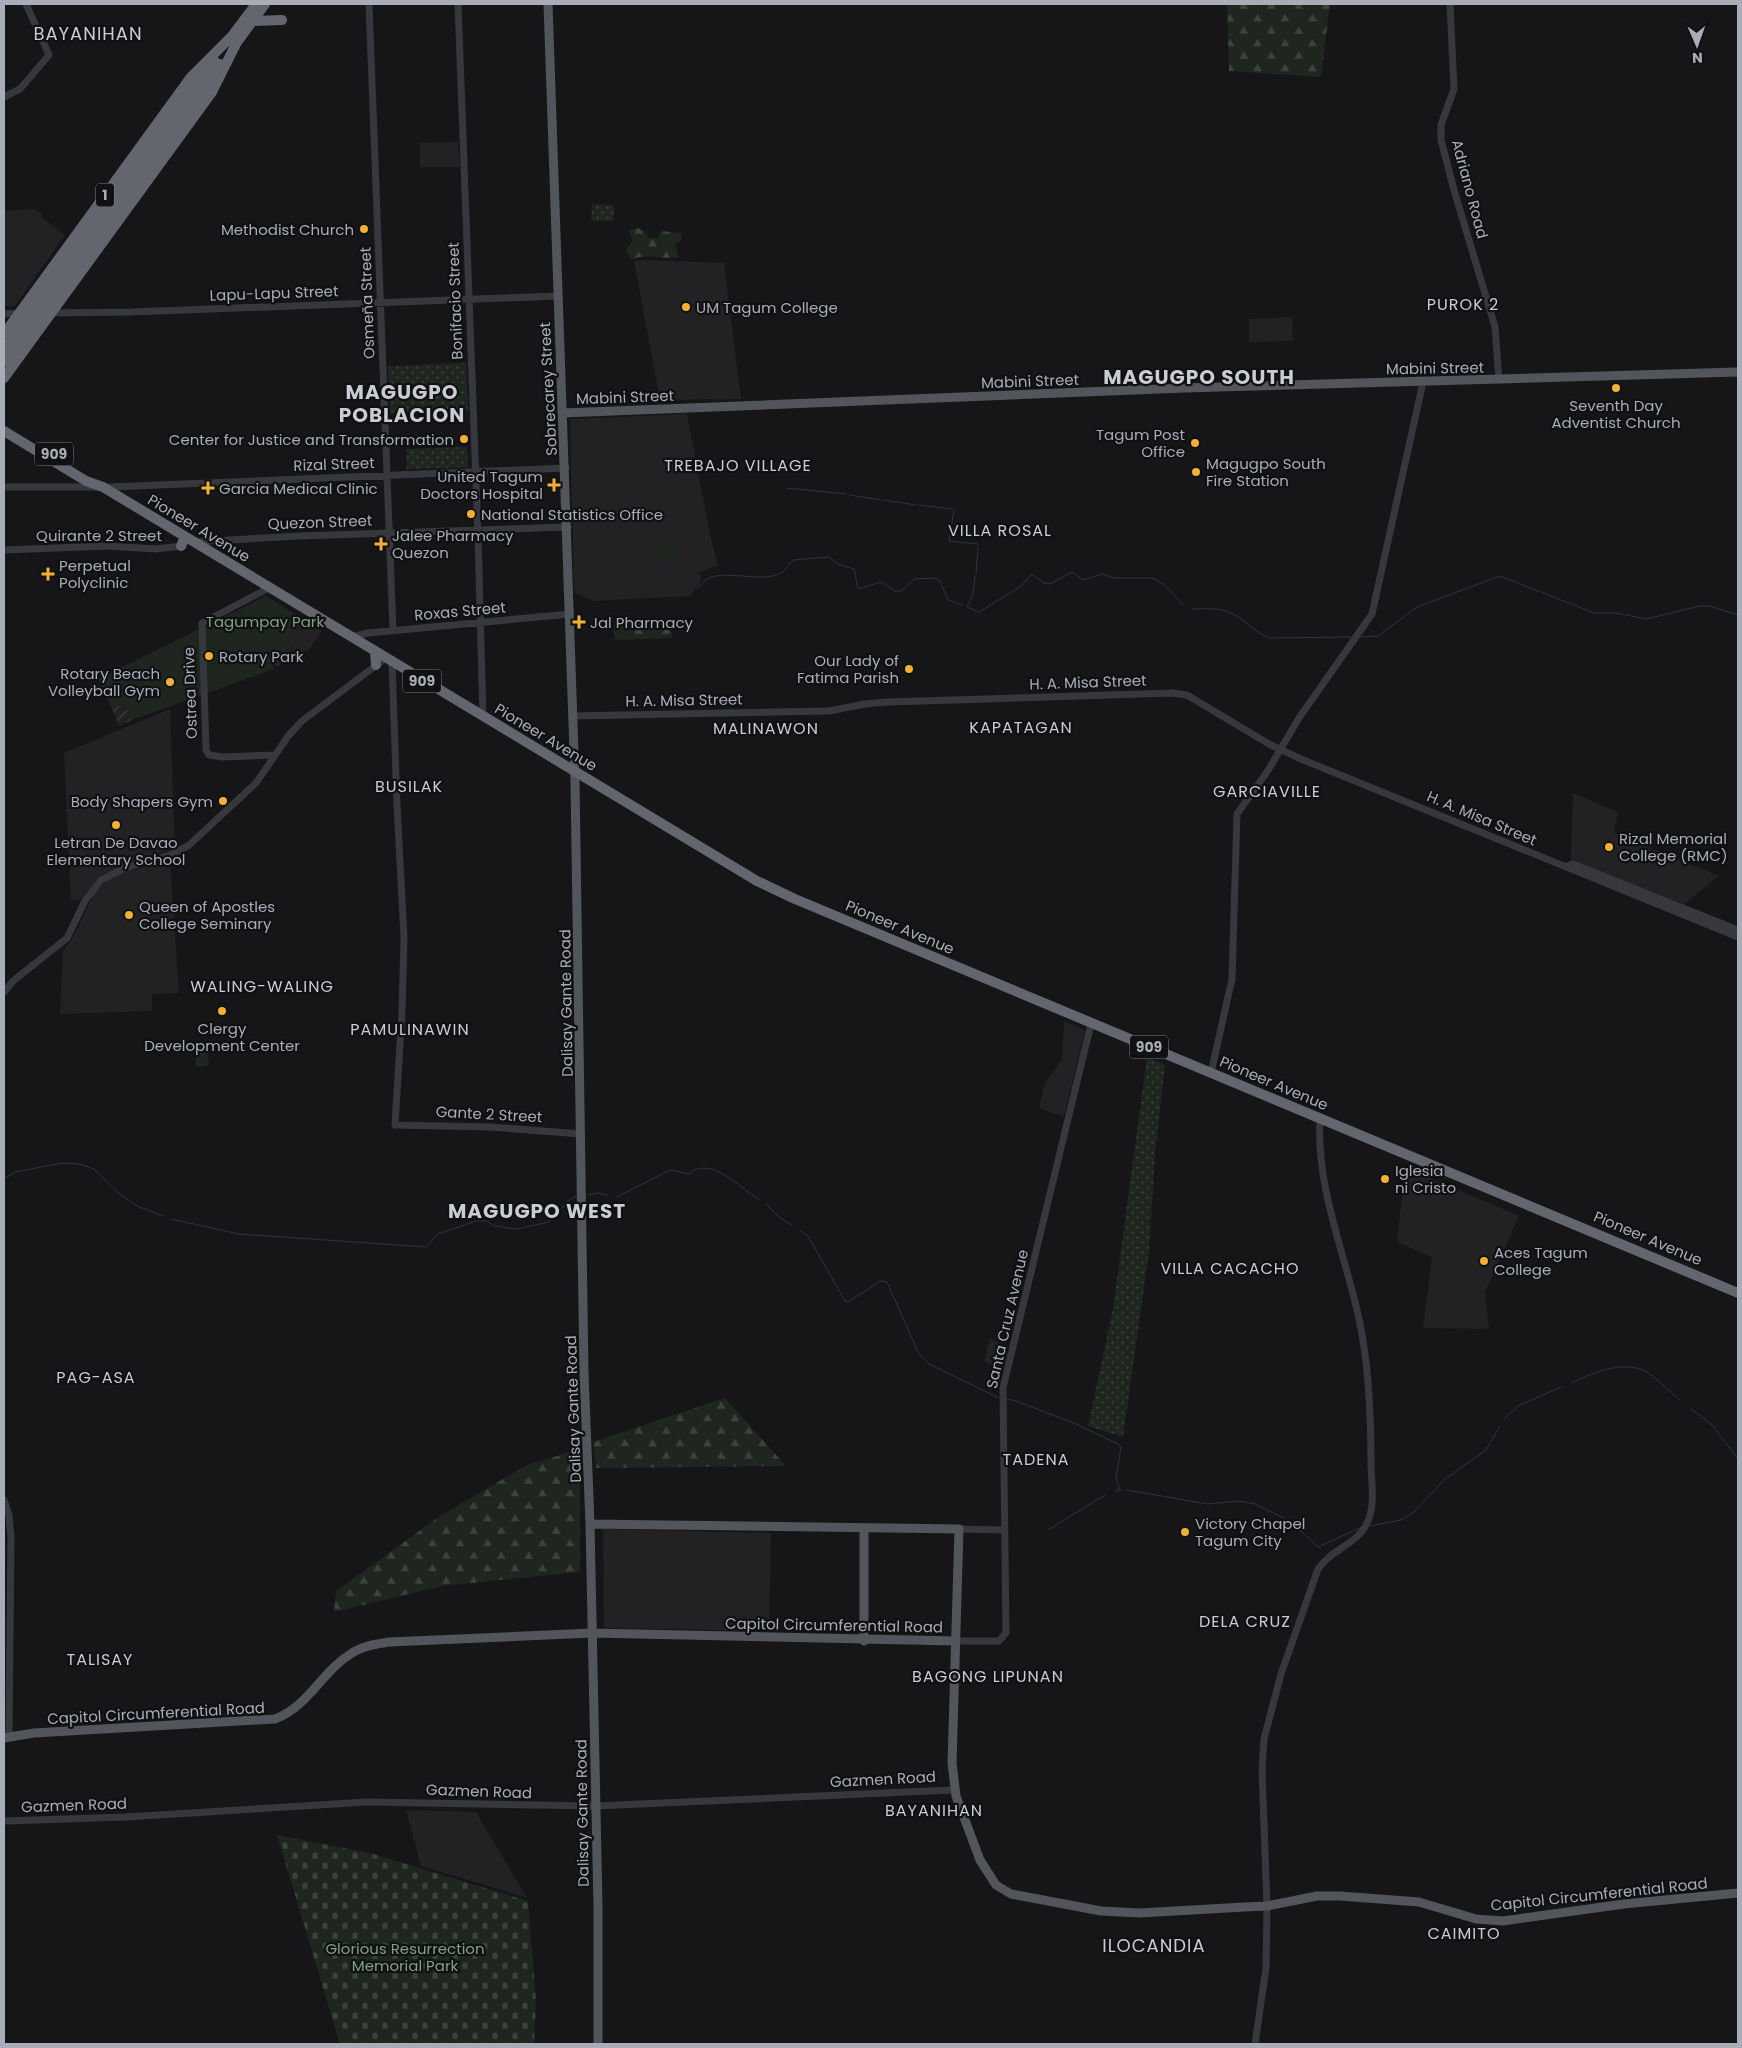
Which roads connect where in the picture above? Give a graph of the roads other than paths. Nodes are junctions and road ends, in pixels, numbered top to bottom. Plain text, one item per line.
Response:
1 (26, 4) edge
2 (256, 4) edge
3 (265, 4) edge
4 (369, 4) edge
5 (458, 4) edge
6 (548, 4) edge
7 (1450, 4) edge
8 (282, 20) dead end
9 (252, 21) junction
10 (235, 38) junction
11 (4, 97) edge
12 (102, 221) junction
13 (558, 296) junction
14 (469, 299) junction
15 (381, 303) junction
16 (19, 313) junction
17 (51, 313) junction
18 (4, 314) edge
19 (4, 334) edge
20 (4, 350) edge
21 (4, 362) edge
22 (1738, 372) edge
23 (4, 378) edge
24 (1499, 380) junction
25 (1423, 382) junction
26 (563, 413) junction
27 (4, 423) edge
28 (4, 431) edge
29 (566, 468) junction
30 (475, 472) junction
31 (388, 475) junction
32 (4, 487) edge
33 (102, 487) junction
34 (568, 527) junction
35 (478, 530) junction
36 (390, 533) junction
37 (186, 542) junction
38 (4, 550) edge
39 (271, 587) junction
40 (570, 614) junction
41 (481, 623) junction
42 (393, 631) junction
43 (352, 637) junction
44 (374, 651) junction
45 (389, 660) junction
46 (376, 665) junction
47 (573, 716) junction
48 (483, 717) junction
49 (1280, 750) junction
50 (274, 755) junction
51 (575, 772) junction
52 (1632, 891) junction
53 (1738, 930) edge
54 (1738, 937) edge
55 (4, 992) edge
56 (1091, 1024) junction
57 (1211, 1073) junction
58 (1320, 1119) junction
59 (581, 1134) junction
60 (1738, 1293) edge
61 (4, 1500) edge
62 (590, 1524) junction
63 (864, 1528) junction
64 (959, 1529) junction
65 (1005, 1530) junction
66 (592, 1633) junction
67 (864, 1641) junction
68 (956, 1641) junction
69 (6, 1737) edge
70 (954, 1790) junction
71 (596, 1806) junction
72 (4, 1821) edge
73 (1738, 1893) edge
74 (1267, 1906) junction
75 (598, 2044) edge
76 (1255, 2044) edge

1 - 11 street
2 - 10 highway, 1
3 - 9 highway, 1
4 - 15 street, Osmeña Street
5 - 14 street, Bonifacio Street
6 - 13 main road, Sobrecarey Street
7 - 24 street, Adriano Road
8 - 9 highway
9 - 10 highway, 1
10 - 12 highway, 1
10 - 16 highway, 1
10 - 17 highway, 1
12 - 20 highway, 1, bridge
12 - 21 highway, 1, bridge
13 - 14 street, Lapu-Lapu Street
13 - 26 main road, Sobrecarey Street
14 - 15 street, Lapu-Lapu Street
14 - 30 street, Bonifacio Street
15 - 17 street, Lapu-Lapu Street
15 - 31 street, Osmeña Street
16 - 17 street, Lapu-Lapu Street
16 - 18 street, Lapu-Lapu Street
16 - 19 highway, 1
17 - 23 highway, 1
22 - 24 main road, Mabini Street
24 - 25 main road, Mabini Street
25 - 26 main road, Mabini Street
25 - 49 street
26 - 29 main road, Sobrecarey Street
27 - 33 highway, Pioneer Avenue / 909
28 - 33 highway, Pioneer Avenue / 909
29 - 30 street, Rizal Street
29 - 34 main road, Sobrecarey Street
30 - 31 street, Rizal Street
30 - 35 street, Bonifacio Street
31 - 33 street, Rizal Street
31 - 36 street, Osmeña Street
32 - 33 street, Rizal Street
33 - 37 highway, Pioneer Avenue / 909
34 - 35 street, Quezon Street
34 - 40 main road, Sobrecarey Street
35 - 36 street, Quezon Street
35 - 41 street, Bonifacio Street
36 - 37 street, Quezon Street
36 - 42 street, Osmeña Street
37 - 38 street, Quirante 2 Street
37 - 39 highway, Pioneer Avenue / 909
39 - 43 highway, Pioneer Avenue / 909
39 - 50 street, Ostrea Drive
40 - 41 street, Roxas Street
40 - 47 main road, Sobrecarey Street
41 - 42 street, Roxas Street
41 - 48 street, Bonifacio Street
42 - 43 street, Roxas Street
43 - 44 highway, Pioneer Avenue / 909
44 - 45 highway, Pioneer Avenue / 909
44 - 46 highway
45 - 46 street
45 - 48 highway, Pioneer Avenue / 909
45 - 59 street, Gante 2 Street
46 - 50 street
47 - 49 street, H. A. Misa Street
47 - 51 main road, Sobrecarey Street
48 - 51 highway, Pioneer Avenue / 909
49 - 52 street, H. A. Misa Street
49 - 57 street
50 - 55 street
51 - 56 highway, Pioneer Avenue / 909
51 - 59 main road, Dalisay Gante Road
52 - 53 street
52 - 54 street
56 - 57 highway, Pioneer Avenue / 909
56 - 65 street, Santa Cruz Avenue
57 - 58 highway, Pioneer Avenue / 909
58 - 60 highway, Pioneer Avenue / 909
58 - 74 street
59 - 62 main road, Dalisay Gante Road
61 - 69 street
62 - 63 main road
62 - 66 main road, Dalisay Gante Road
63 - 64 main road
63 - 67 main road
64 - 65 street
64 - 68 main road
65 - 68 street, Santa Cruz Avenue
66 - 67 main road, Capitol Circumferential Road
66 - 69 main road, Capitol Circumferential Road
66 - 71 main road, Dalisay Gante Road
67 - 68 main road, Capitol Circumferential Road
68 - 70 main road, Capitol Circumferential Road
70 - 71 street, Gazmen Road
70 - 74 main road, Capitol Circumferential Road
71 - 72 street, Gazmen Road
71 - 75 main road, Dalisay Gante Road
73 - 74 main road, Capitol Circumferential Road
74 - 76 street

